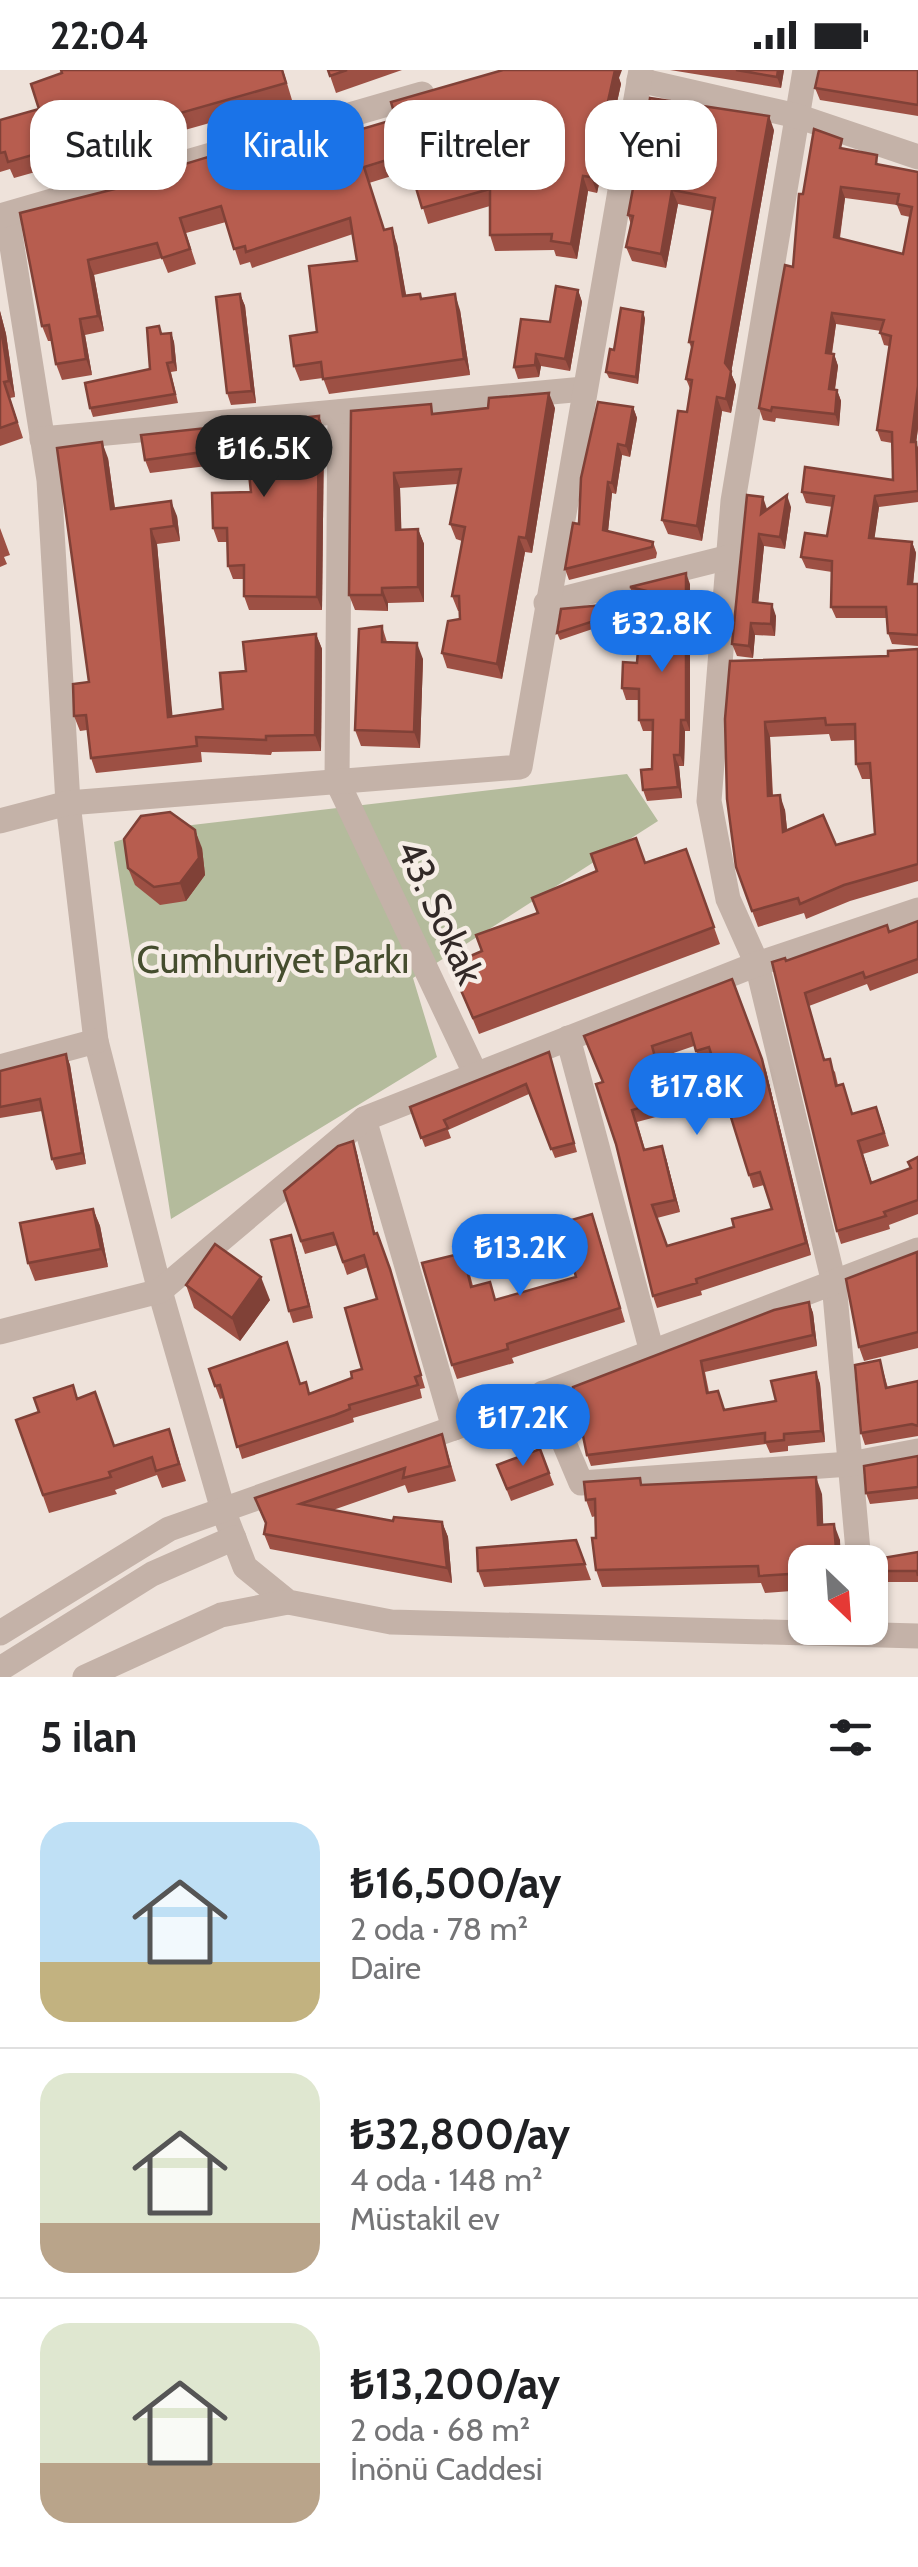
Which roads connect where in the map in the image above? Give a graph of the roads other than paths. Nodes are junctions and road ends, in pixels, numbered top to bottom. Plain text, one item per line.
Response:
1 (805, 70) edge
2 (640, 75) edge
3 (446, 87) edge
4 (797, 116) junction
5 (918, 157) edge
6 (3, 215) edge
7 (584, 389) junction
8 (340, 412) junction
9 (42, 439) junction
10 (729, 557) junction
11 (546, 604) junction
12 (337, 782) junction
13 (68, 804) junction
14 (0, 821) edge
15 (918, 910) edge
16 (758, 964) junction
17 (568, 1038) junction
18 (96, 1040) junction
19 (0, 1067) edge
20 (476, 1075) junction
21 (364, 1119) junction
22 (918, 1250) edge
23 (834, 1283) junction
24 (160, 1291) junction
25 (0, 1332) edge
26 (652, 1352) junction
27 (544, 1393) junction
28 (454, 1428) junction
29 (918, 1451) edge
30 (850, 1464) junction
31 (223, 1510) junction
32 (234, 1538) junction
33 (857, 1545) edge
34 (288, 1602) junction
35 (788, 1630) edge
36 (0, 1633) edge
37 (888, 1633) edge
38 (918, 1636) edge
39 (0, 1669) edge
40 (85, 1677) edge

1 - 4 street
2 - 4 street
2 - 7 street
3 - 6 street
4 - 5 street
4 - 10 street
6 - 9 street
7 - 8 street
7 - 11 street
8 - 9 street
8 - 12 street
9 - 13 street
10 - 11 street
10 - 16 street
11 - 12 street
12 - 13 street
12 - 20 street, 43. Sokak
13 - 14 street
13 - 18 street
15 - 16 street
16 - 17 street
16 - 23 street
17 - 20 street
17 - 26 street
18 - 19 street
18 - 24 street
20 - 21 street
21 - 24 street
21 - 28 street
22 - 23 street
23 - 26 street
23 - 30 street
24 - 25 street
24 - 31 street
26 - 27 street
27 - 28 street
27 - 30 street
28 - 31 street
29 - 30 street
30 - 33 street
31 - 32 street
31 - 36 street
32 - 34 street
32 - 39 street
34 - 35 street
34 - 40 street
37 - 38 street

